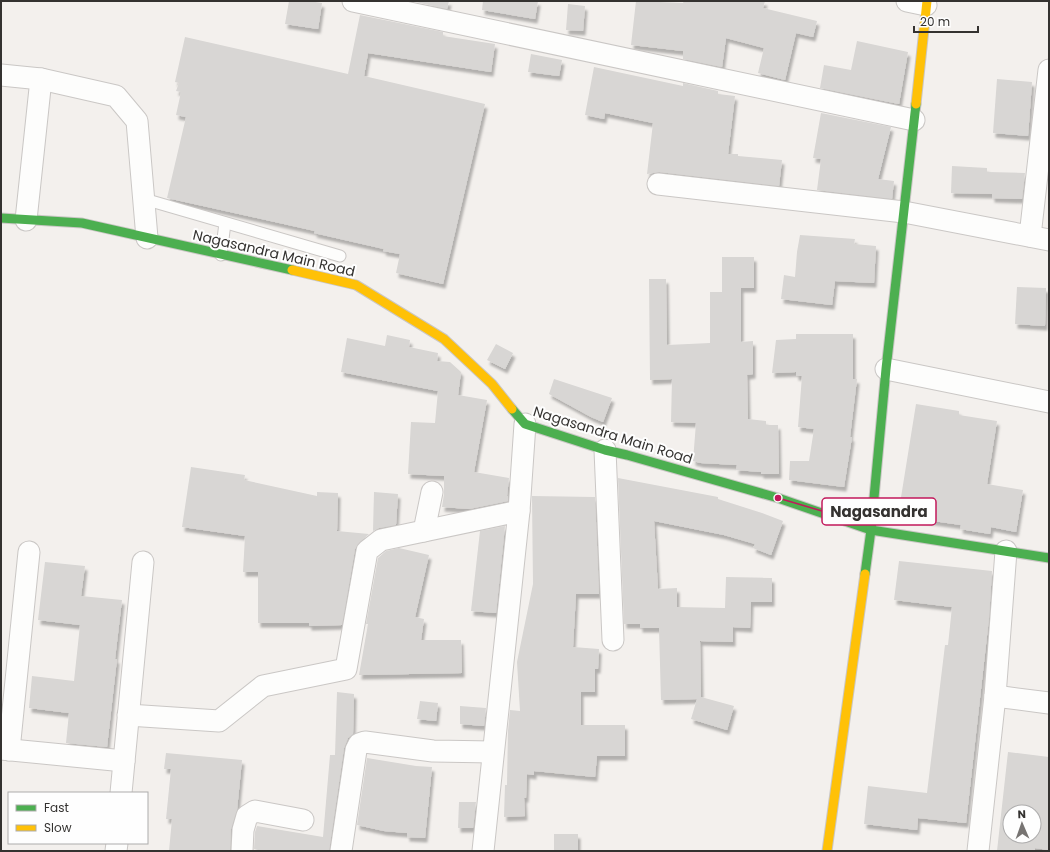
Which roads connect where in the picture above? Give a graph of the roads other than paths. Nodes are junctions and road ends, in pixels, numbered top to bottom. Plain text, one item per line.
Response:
1 (353, 1) edge
2 (920, 2) edge
3 (1049, 70) edge
4 (1, 75) edge
5 (41, 79) junction
6 (1048, 95) edge
7 (914, 120) junction
8 (658, 184) dead end
9 (144, 199) junction
10 (904, 212) junction
11 (1, 218) edge
12 (26, 220) junction
13 (225, 223) junction
14 (147, 238) junction
15 (1040, 238) edge
16 (221, 255) junction
17 (340, 256) dead end
18 (886, 369) junction
19 (1049, 402) edge
20 (525, 424) junction
21 (605, 450) junction
22 (432, 492) dead end
23 (519, 511) junction
24 (870, 530) junction
25 (424, 531) junction
26 (1006, 551) junction
27 (29, 552) dead end
28 (1049, 558) edge
29 (143, 562) dead end
30 (613, 640) dead end
31 (995, 696) junction
32 (1049, 703) edge
33 (128, 715) junction
34 (5, 749) edge
35 (493, 752) junction
36 (124, 761) junction
37 (121, 792) edge
38 (303, 820) dead end
39 (242, 851) edge
40 (341, 851) edge
41 (482, 851) edge
42 (827, 851) edge
43 (978, 851) edge

1 - 7 street
2 - 7 street
3 - 6 street
4 - 5 street
5 - 9 street
5 - 12 street
6 - 15 street
7 - 10 street
8 - 10 street
9 - 13 lane
9 - 14 street
10 - 15 street
10 - 18 street
11 - 12 street, Nagasandra Main Road
12 - 14 street, Nagasandra Main Road
13 - 16 lane
13 - 17 lane
14 - 16 street, Nagasandra Main Road
16 - 20 street, Nagasandra Main Road
18 - 19 street
18 - 24 street
20 - 21 street, Nagasandra Main Road
20 - 23 street
21 - 24 street, Nagasandra Main Road
21 - 30 street
22 - 25 street
23 - 25 street
23 - 35 street
24 - 26 street, Nagasandra Main Road
24 - 42 street
25 - 33 street
26 - 28 street, Nagasandra Main Road
26 - 31 street
27 - 34 street
29 - 33 street
31 - 32 street
31 - 43 street
33 - 36 street
34 - 36 street
35 - 40 street
35 - 41 street
36 - 37 street
38 - 39 street

